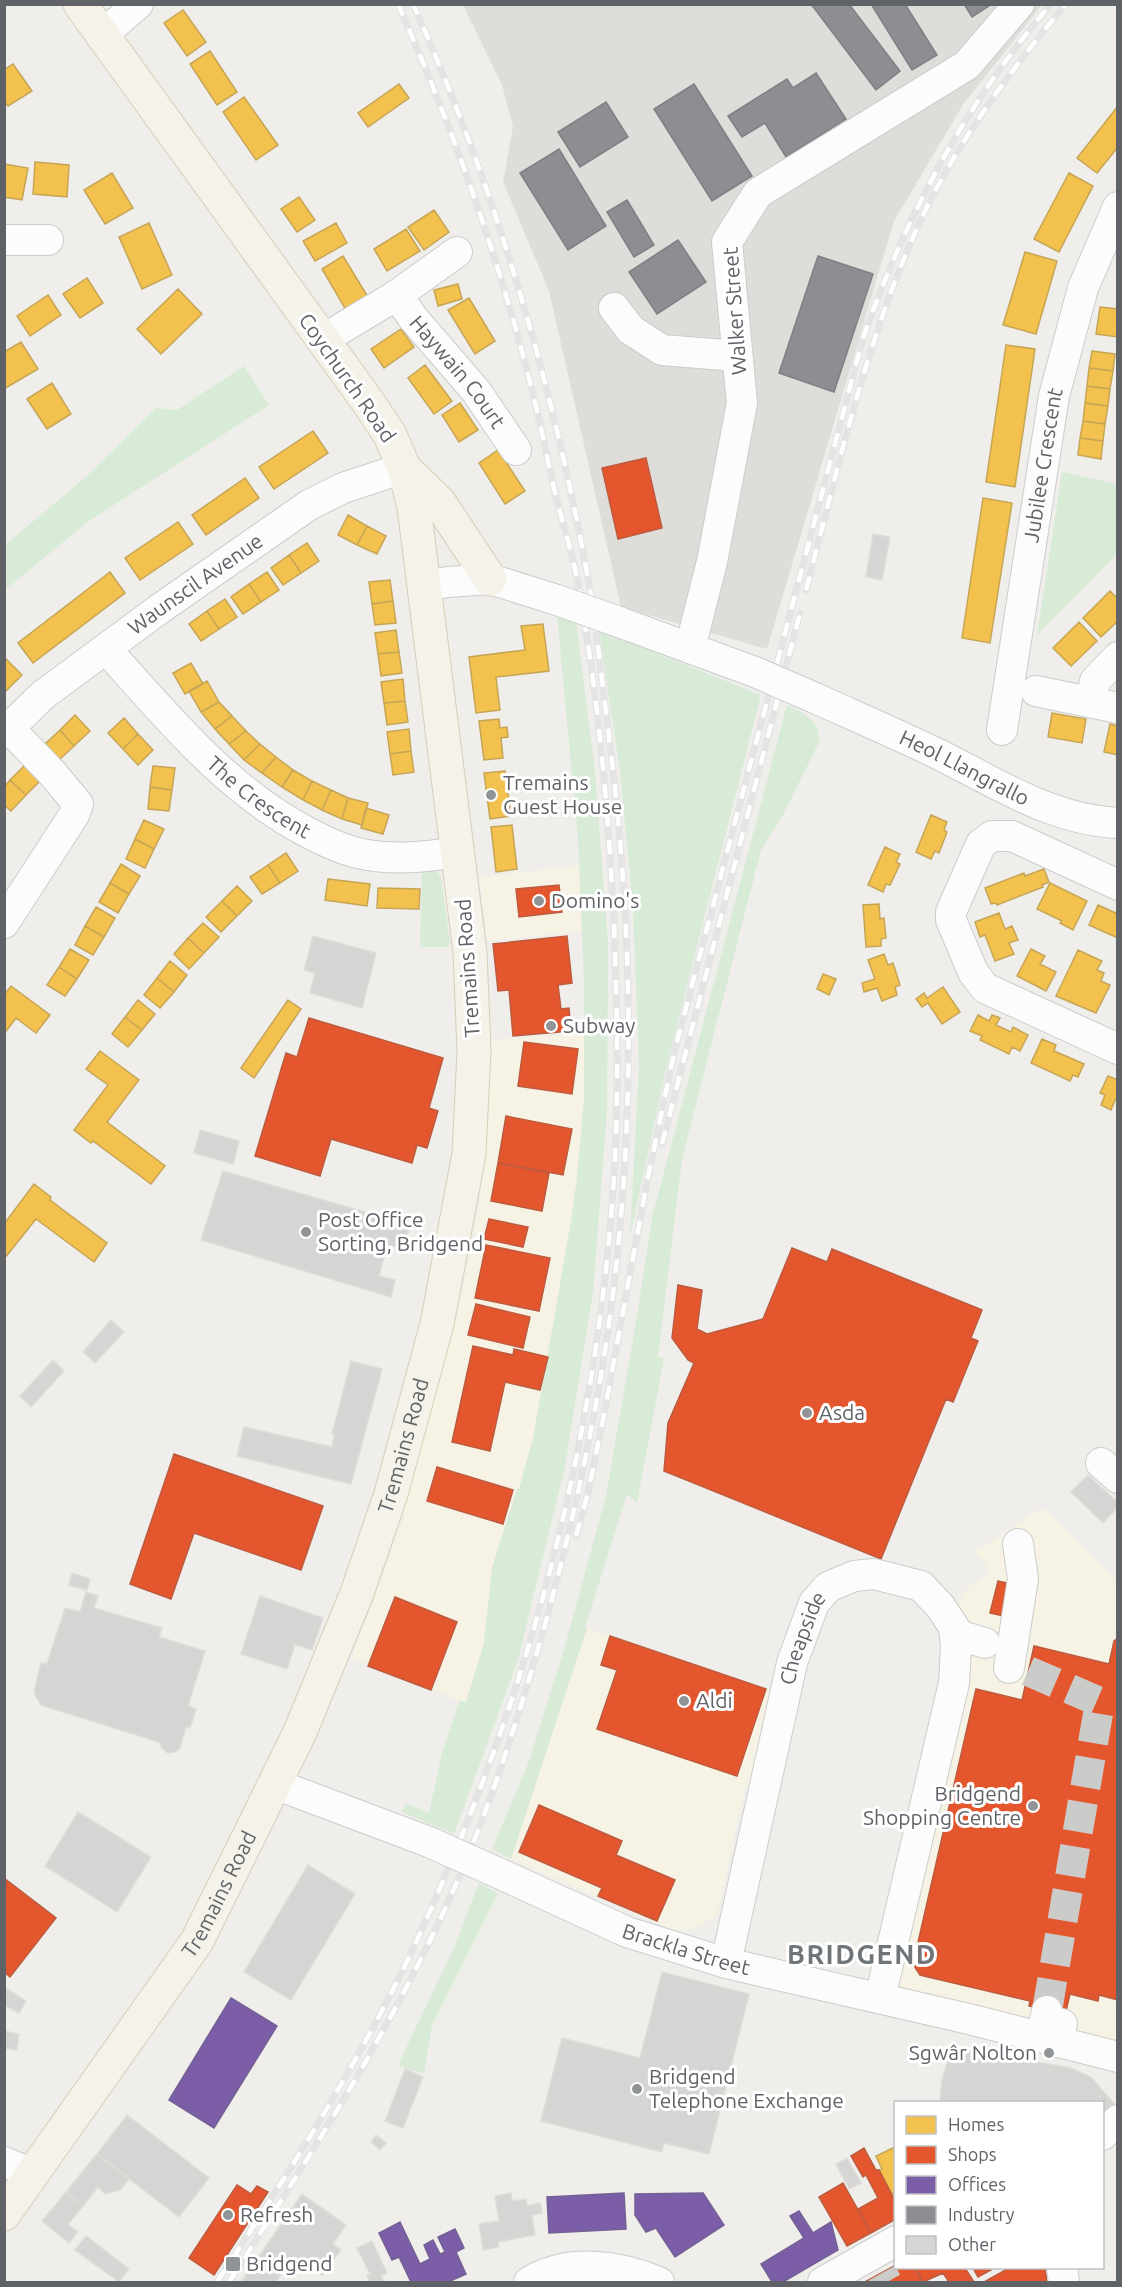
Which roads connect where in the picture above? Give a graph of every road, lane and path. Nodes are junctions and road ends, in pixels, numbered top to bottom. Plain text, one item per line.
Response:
1 (80, 4) edge
2 (138, 4) edge
3 (1019, 4) edge
4 (101, 36) junction
5 (1116, 211) edge
6 (4, 240) edge
7 (48, 240) dead end
8 (457, 252) dead end
9 (397, 295) junction
10 (614, 308) dead end
11 (322, 340) junction
12 (736, 356) junction
13 (516, 450) dead end
14 (404, 468) junction
15 (490, 579) junction
16 (424, 586) junction
17 (690, 648) junction
18 (106, 649) junction
19 (1118, 657) edge
20 (1036, 691) dead end
21 (1104, 705) edge
22 (7, 730) edge
23 (1002, 730) dead end
24 (1118, 823) edge
25 (458, 852) junction
26 (1118, 885) edge
27 (4, 923) edge
28 (1118, 1049) edge
29 (1018, 1544) dead end
30 (955, 1634) junction
31 (275, 1784) junction
32 (726, 1963) junction
33 (880, 1998) junction
34 (1047, 2010) dead end
35 (1058, 2042) junction
36 (1118, 2057) edge
37 (1118, 2120) edge
38 (1104, 2132) edge
39 (19, 2168) edge
40 (4, 2214) edge
41 (883, 2256) edge
42 (529, 2283) edge
43 (659, 2283) edge
44 (824, 2283) edge

1 - 4 main road, Coychurch Road
2 - 4 street
3 - 12 street, Walker Street
4 - 11 main road, Coychurch Road
5 - 23 street, Jubilee Crescent
6 - 7 street
8 - 9 street, Haywain Court
9 - 11 street, Haywain Court
9 - 13 street, Haywain Court
10 - 12 street
11 - 14 main road, Coychurch Road
12 - 17 street, Walker Street
14 - 15 main road
14 - 16 main road, Coychurch Road
14 - 18 street, Waunscil Avenue
15 - 16 street
15 - 17 street, bridge
16 - 25 main road, Tremains Road
17 - 24 street, Heol Llangrallo, bridge
18 - 22 street, Waunscil Avenue
18 - 25 street, The Crescent
19 - 21 street
20 - 21 street
22 - 27 street
25 - 31 main road, Tremains Road
26 - 28 street
29 - 30 street
30 - 32 street, Cheapside
30 - 33 street, Cheapside
31 - 32 street, Brackla Street, bridge
31 - 39 main road, Tremains Road
32 - 33 street, Brackla Street
33 - 35 street, Brackla Street
34 - 35 street
35 - 36 street, Brackla Street
37 - 38 street
39 - 40 main road, Tremains Road
41 - 44 street
42 - 43 street

